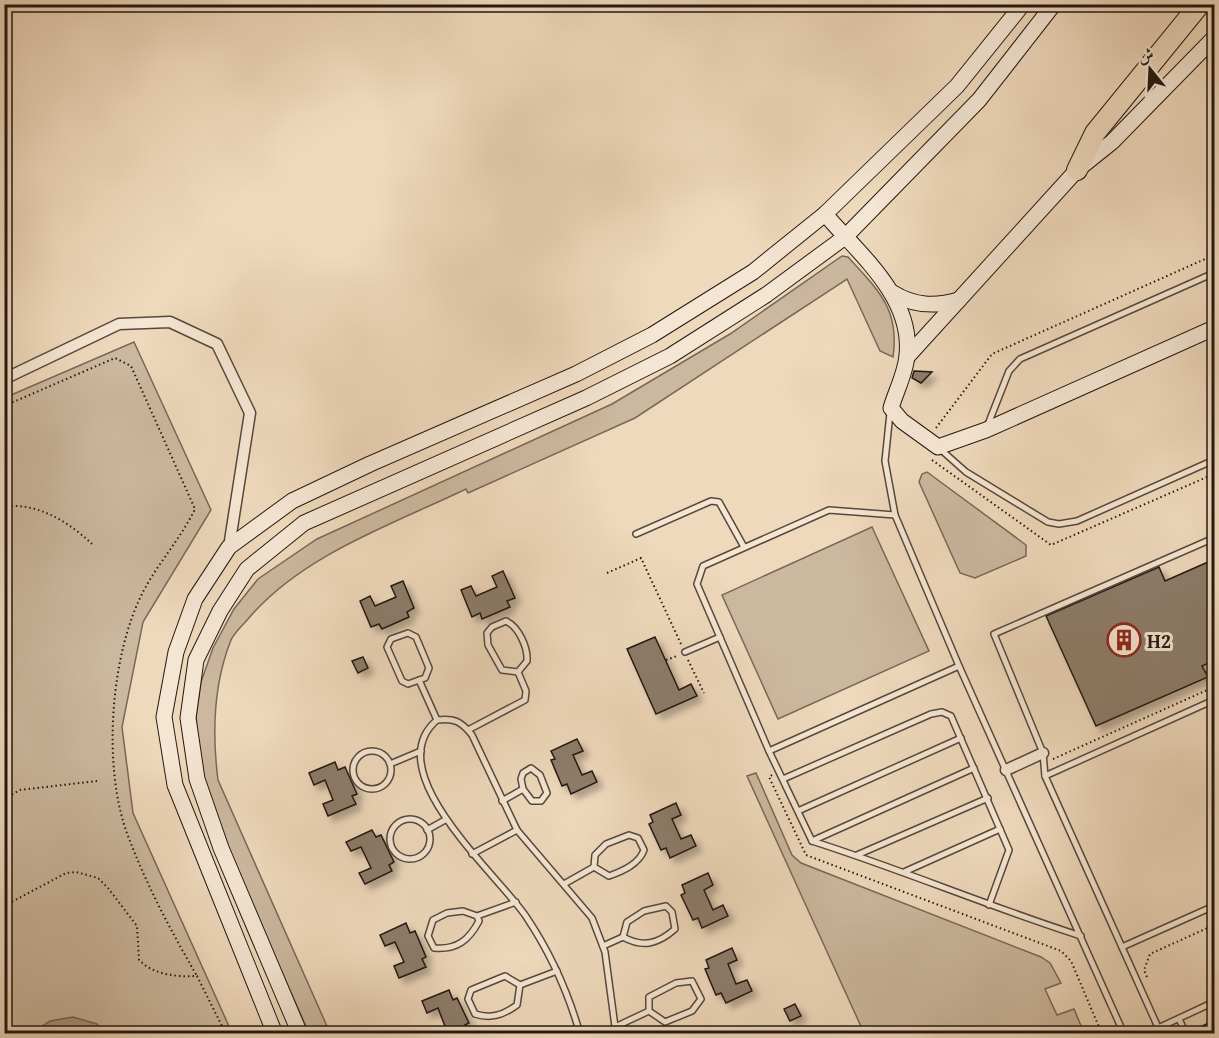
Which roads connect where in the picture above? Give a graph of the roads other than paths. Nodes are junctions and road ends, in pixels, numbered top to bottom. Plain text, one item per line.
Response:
1 (1023, 4) edge
2 (1054, 4) edge
3 (1200, 4) edge
4 (1215, 38) edge
5 (1077, 170) junction
6 (825, 214) junction
7 (845, 237) junction
8 (1215, 273) edge
9 (893, 293) junction
10 (959, 300) junction
11 (1215, 328) edge
12 (908, 357) junction
13 (4, 379) edge
14 (891, 408) junction
15 (986, 430) junction
16 (934, 453) junction
17 (1215, 460) edge
18 (895, 515) junction
19 (636, 534) dead end
20 (1215, 538) edge
21 (229, 547) junction
22 (744, 548) junction
23 (720, 637) junction
24 (685, 652) road end
25 (959, 666) junction
26 (518, 672) junction
27 (419, 680) junction
28 (1215, 700) edge
29 (437, 720) junction
30 (468, 730) junction
31 (961, 738) junction
32 (421, 751) junction
33 (770, 751) junction
34 (1044, 758) junction
35 (390, 764) junction
36 (974, 768) junction
37 (1006, 770) junction
38 (1045, 776) junction
39 (783, 779) junction
40 (523, 789) junction
41 (988, 798) junction
42 (502, 801) junction
43 (798, 811) junction
44 (446, 820) junction
45 (1000, 829) junction
46 (428, 830) junction
47 (517, 830) junction
48 (812, 841) junction
49 (472, 854) junction
50 (857, 855) junction
51 (594, 867) junction
52 (904, 872) junction
53 (564, 884) junction
54 (516, 902) junction
55 (989, 905) junction
56 (1215, 906) edge
57 (477, 916) junction
58 (1081, 936) junction
59 (623, 937) junction
60 (603, 946) junction
61 (1122, 947) junction
62 (557, 971) junction
63 (520, 985) junction
64 (1215, 1002) edge
65 (649, 1011) junction
66 (1179, 1019) junction
67 (615, 1030) edge
68 (1160, 1031) edge
69 (275, 1034) edge
70 (300, 1034) edge
71 (580, 1034) edge
72 (1124, 1034) edge
73 (1186, 1034) edge

1 - 6 main road
2 - 7 main road
3 - 5 highway
4 - 5 main road
5 - 10 main road
6 - 7 main road
6 - 21 main road
7 - 9 main road
7 - 70 main road
8 - 15 lane
9 - 10 main road
9 - 12 main road
10 - 12 main road
11 - 15 main road
12 - 14 main road
13 - 21 street
14 - 16 main road
14 - 18 lane
15 - 16 main road
16 - 17 lane
18 - 22 lane
18 - 25 lane
19 - 22 lane
20 - 34 lane
21 - 69 main road
22 - 23 lane
23 - 24 lane
23 - 33 lane
25 - 33 lane
25 - 37 lane
26 - 26 lane
26 - 30 lane
27 - 27 lane
27 - 29 lane
28 - 38 lane
29 - 30 lane
29 - 32 lane
30 - 42 lane
31 - 36 lane
31 - 39 lane
31 - 43 lane
32 - 35 lane
32 - 44 lane
33 - 39 lane
34 - 37 street
34 - 38 lane
35 - 35 lane
36 - 41 lane
36 - 48 lane
37 - 58 lane
38 - 61 lane
39 - 43 lane
40 - 40 lane
40 - 42 lane
41 - 45 lane
41 - 50 lane
42 - 47 lane
43 - 48 lane
44 - 46 lane
44 - 49 lane
45 - 52 lane
45 - 55 lane
46 - 46 lane
47 - 49 lane
47 - 53 lane
48 - 50 lane
49 - 54 lane
50 - 52 lane
51 - 51 lane
51 - 53 lane
52 - 55 lane
53 - 60 lane
54 - 57 lane
54 - 62 lane
55 - 58 lane
56 - 61 lane
57 - 57 lane
58 - 72 lane
59 - 59 lane
59 - 60 lane
60 - 67 lane
61 - 68 lane
62 - 63 lane
62 - 71 lane
63 - 63 lane
64 - 66 lane
65 - 65 lane
65 - 67 lane
66 - 68 lane
66 - 73 lane

